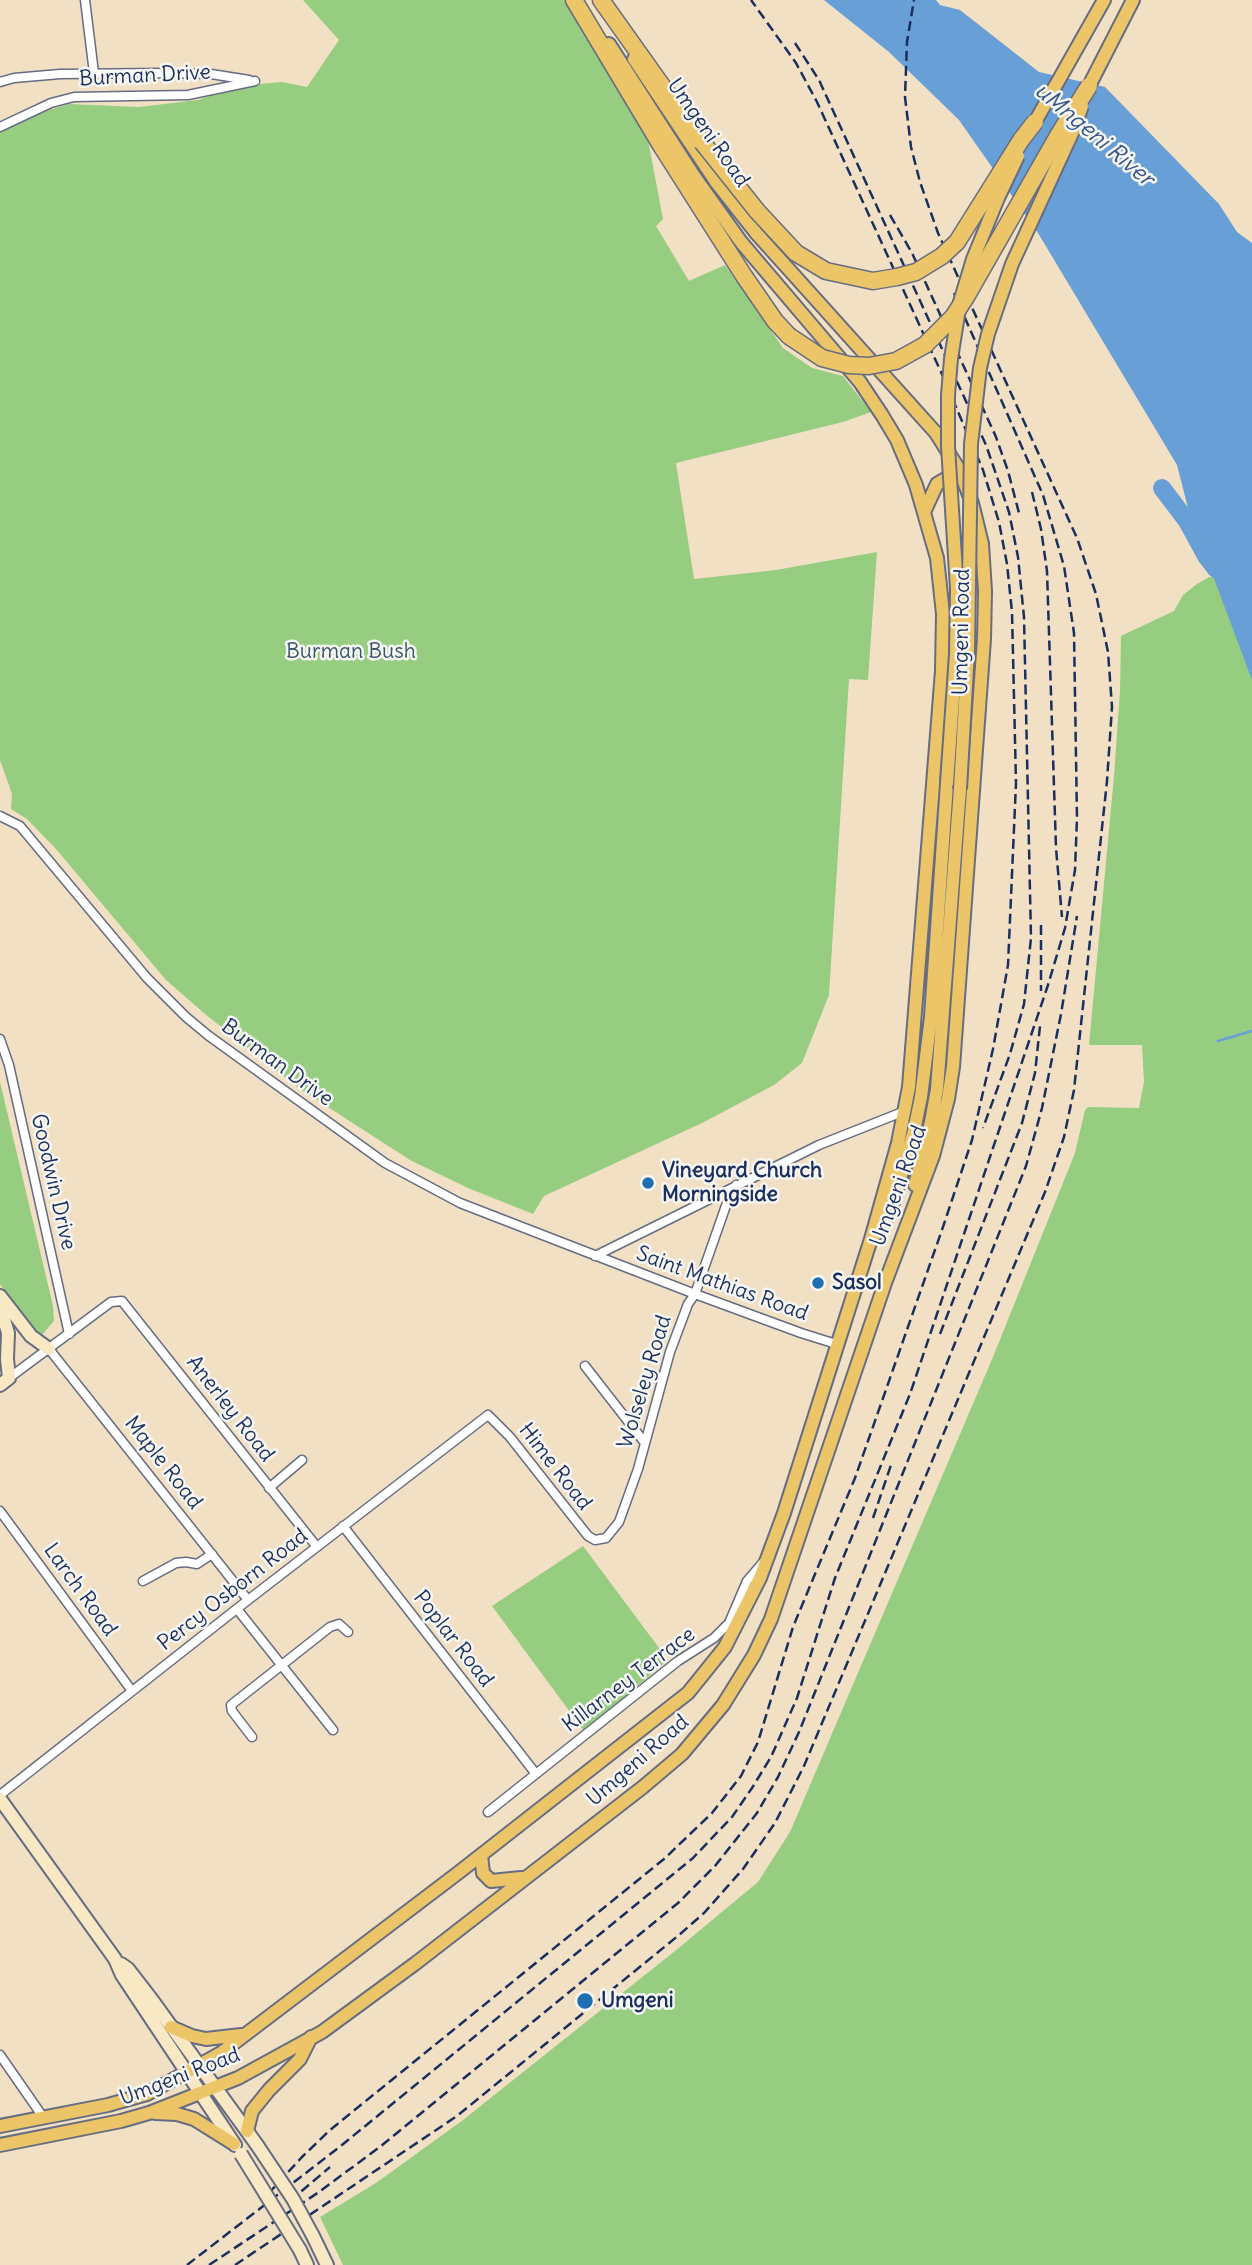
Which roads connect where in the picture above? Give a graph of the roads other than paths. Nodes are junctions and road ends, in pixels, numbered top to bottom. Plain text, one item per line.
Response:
1 (85, 0) edge
2 (576, 0) edge
3 (598, 0) edge
4 (1104, 0) edge
5 (1133, 0) edge
6 (94, 74) junction
7 (211, 74) junction
8 (0, 82) edge
9 (1090, 86) junction
10 (214, 91) junction
11 (1035, 121) junction
12 (0, 127) edge
13 (960, 471) junction
14 (925, 511) junction
15 (953, 786) junction
16 (0, 816) edge
17 (0, 1039) edge
18 (905, 1111) junction
19 (736, 1185) junction
20 (904, 1229) junction
21 (871, 1240) junction
22 (596, 1256) junction
23 (695, 1294) junction
24 (0, 1296) edge
25 (0, 1306) edge
26 (69, 1334) junction
27 (836, 1344) junction
28 (49, 1349) junction
29 (585, 1366) dead end
30 (5, 1382) edge
31 (488, 1415) joint
32 (645, 1443) junction
33 (302, 1460) dead end
34 (270, 1488) junction
35 (0, 1511) edge
36 (343, 1526) junction
37 (595, 1540) joint
38 (317, 1547) junction
39 (212, 1554) junction
40 (768, 1558) junction
41 (143, 1581) dead end
42 (248, 1600) junction
43 (237, 1609) junction
44 (348, 1632) dead end
45 (282, 1665) junction
46 (132, 1691) junction
47 (333, 1730) dead end
48 (253, 1737) dead end
49 (536, 1774) junction
50 (0, 1797) edge
51 (488, 1812) dead end
52 (481, 1855) junction
53 (524, 1877) junction
54 (115, 1959) junction
55 (171, 2027) junction
56 (248, 2033) junction
57 (311, 2038) junction
58 (0, 2056) edge
59 (198, 2066) junction
60 (186, 2073) junction
61 (215, 2088) junction
62 (201, 2094) junction
63 (149, 2113) junction
64 (43, 2117) junction
65 (0, 2126) edge
66 (247, 2131) junction
67 (0, 2145) edge
68 (238, 2149) junction
69 (307, 2265) edge
70 (327, 2265) edge

1 - 6 street
2 - 9 highway, bridge
2 - 14 main road, Umgeni Road
3 - 11 highway, bridge
3 - 13 main road, Umgeni Road
4 - 11 main road
5 - 9 main road
6 - 7 street
6 - 8 street
7 - 10 street
7 - 10 street, Burman Drive
9 - 15 main road, bridge
10 - 12 street, Burman Drive
11 - 15 main road, bridge
13 - 14 main road
13 - 20 main road, Umgeni Road
14 - 18 main road, Umgeni Road
15 - 20 main road
15 - 21 main road
16 - 22 street, Burman Drive
17 - 26 street, Goodwin Drive
18 - 19 street
18 - 21 main road, Umgeni Road
19 - 22 street
19 - 23 street, Wolseley Road
20 - 53 main road, Umgeni Road
21 - 27 main road, Umgeni Road
22 - 23 street, Saint Mathias Road
23 - 27 street, Saint Mathias Road
23 - 32 street, Wolseley Road
24 - 28 street
25 - 30 street
26 - 28 street
26 - 34 street, Anerley Road
27 - 40 main road, Umgeni Road
28 - 30 street
28 - 39 street, Maple Road
29 - 32 street
31 - 36 street, Percy Osborn Road
31 - 37 street, Hime Road
32 - 37 street, Wolseley Road
33 - 34 street
34 - 38 street, Anerley Road
35 - 46 street, Larch Road
36 - 38 street, Percy Osborn Road
36 - 49 street, Poplar Road
38 - 42 street, Percy Osborn Road
39 - 41 street
39 - 42 street, Maple Road
40 - 49 street, Killarney Terrace
40 - 52 main road, Umgeni Road
42 - 43 street, Percy Osborn Road
43 - 45 street
43 - 46 street, Percy Osborn Road
44 - 45 street
45 - 47 street
45 - 48 street
46 - 50 street, Percy Osborn Road
49 - 51 street, Killarney Terrace
50 - 54 street
52 - 53 main road
52 - 56 main road, Umgeni Road
53 - 57 main road, Umgeni Road
54 - 55 street
54 - 60 street
55 - 56 main road
55 - 59 street
56 - 59 main road, Umgeni Road
57 - 61 main road, Umgeni Road
57 - 66 main road
58 - 64 street
59 - 60 main road, Umgeni Road
59 - 61 street
60 - 62 street
60 - 64 main road, Umgeni Road
61 - 62 main road, Umgeni Road
61 - 66 street
62 - 63 main road, Umgeni Road
62 - 68 street
63 - 67 main road, Umgeni Road
63 - 68 main road
64 - 65 main road, Umgeni Road
66 - 70 street, bridge
68 - 69 street, bridge

